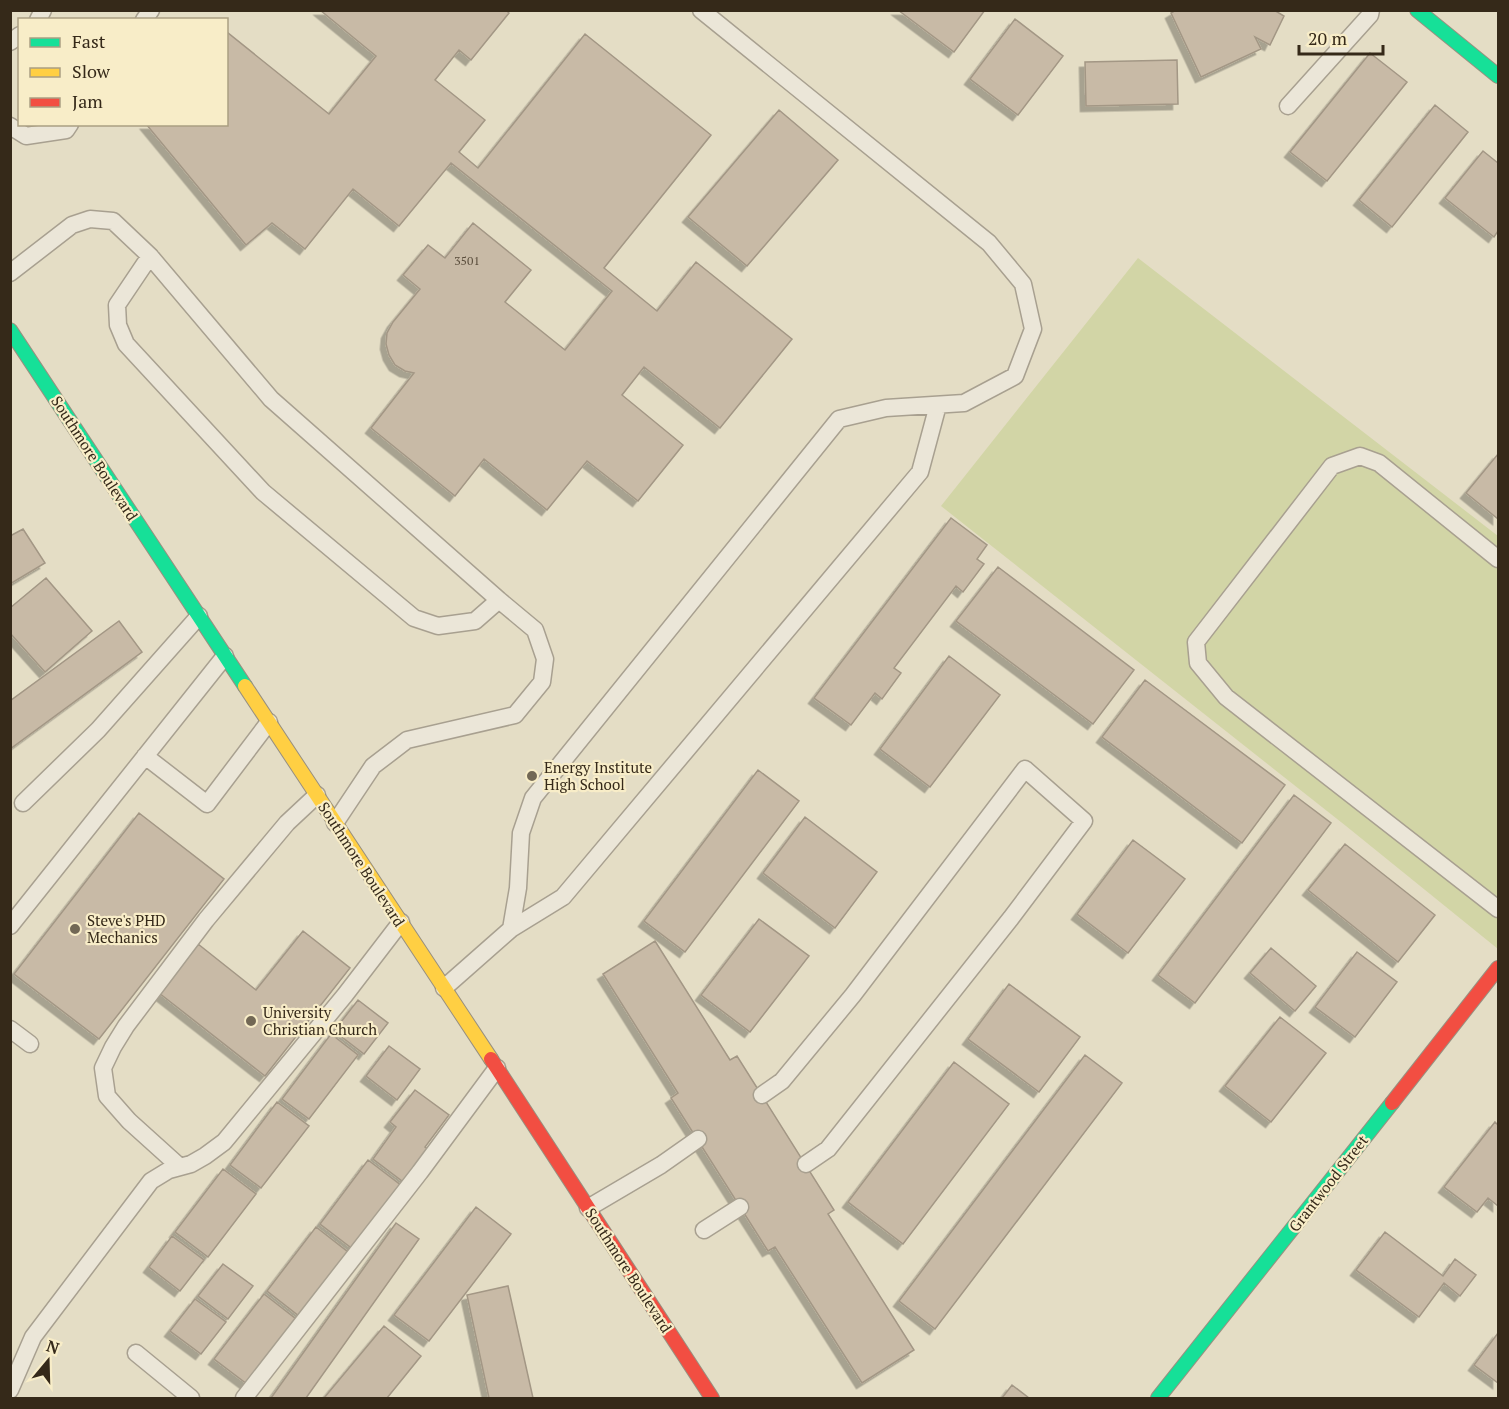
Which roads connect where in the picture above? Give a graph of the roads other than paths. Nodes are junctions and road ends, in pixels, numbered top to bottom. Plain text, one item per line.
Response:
1 (701, 10) edge
2 (1371, 10) edge
3 (1417, 10) edge
4 (1498, 76) edge
5 (1288, 106) dead end
6 (10, 126) edge
7 (69, 126) edge
8 (150, 256) junction
9 (10, 273) edge
10 (10, 330) edge
11 (938, 405) junction
12 (1498, 559) edge
13 (500, 600) junction
14 (199, 616) junction
15 (225, 656) junction
16 (269, 722) junction
17 (145, 756) junction
18 (317, 795) junction
19 (23, 803) dead end
20 (335, 823) junction
21 (1498, 909) edge
22 (401, 922) junction
23 (10, 926) edge
24 (511, 929) junction
25 (1498, 968) edge
26 (444, 988) junction
27 (10, 1029) edge
28 (30, 1044) dead end
29 (497, 1068) junction
30 (762, 1095) dead end
31 (698, 1139) dead end
32 (806, 1164) dead end
33 (180, 1167) junction
34 (588, 1208) junction
35 (736, 1210) dead end
36 (704, 1230) dead end
37 (136, 1353) dead end
38 (10, 1390) edge
39 (190, 1398) edge
40 (244, 1398) edge
41 (712, 1398) edge
42 (1158, 1398) edge

1 - 11 lane
2 - 5 lane
3 - 4 street
6 - 7 lane
8 - 9 lane
8 - 13 lane
8 - 13 lane
10 - 14 street, Southmore Boulevard
11 - 24 lane
11 - 24 lane
12 - 21 lane
13 - 20 lane
14 - 15 street, Southmore Boulevard
14 - 19 lane
15 - 16 street, Southmore Boulevard
15 - 17 lane
16 - 17 lane
16 - 18 street, Southmore Boulevard
17 - 23 lane
18 - 20 street, Southmore Boulevard
18 - 33 lane
20 - 22 street, Southmore Boulevard
22 - 26 street, Southmore Boulevard
22 - 33 lane
24 - 26 lane
25 - 42 street, Grantwood Street
26 - 29 street, Southmore Boulevard
27 - 28 lane
29 - 34 street, Southmore Boulevard
29 - 40 lane
30 - 32 lane
31 - 34 lane
33 - 38 lane
34 - 41 street, Southmore Boulevard
35 - 36 lane
37 - 39 lane

